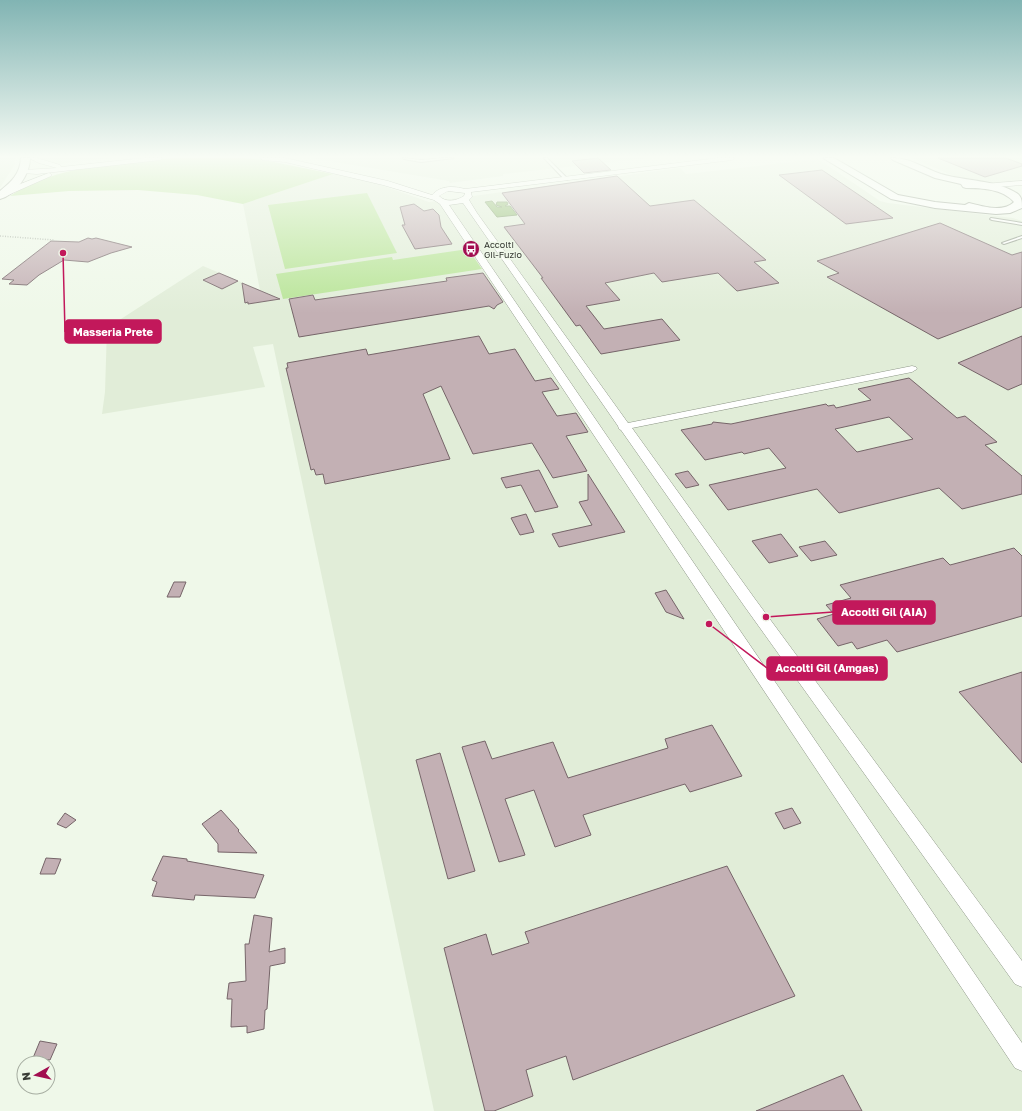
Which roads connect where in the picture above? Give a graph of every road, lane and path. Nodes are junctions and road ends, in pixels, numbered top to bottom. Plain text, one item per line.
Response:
1 (451, 210) edge
2 (472, 210) edge
3 (982, 210) edge
4 (1008, 210) edge
5 (992, 215) junction
6 (1022, 218) edge
7 (1022, 224) edge
8 (0, 236) edge
9 (1022, 237) edge
10 (54, 240) dead end
11 (1004, 243) dead end
12 (912, 369) dead end
13 (623, 427) junction
14 (1022, 977) edge
15 (1022, 1061) edge

1 - 15 street
2 - 13 street
3 - 5 street
4 - 5 street
5 - 6 street
5 - 7 lane
8 - 10 path
9 - 11 lane
12 - 13 street
13 - 14 street

